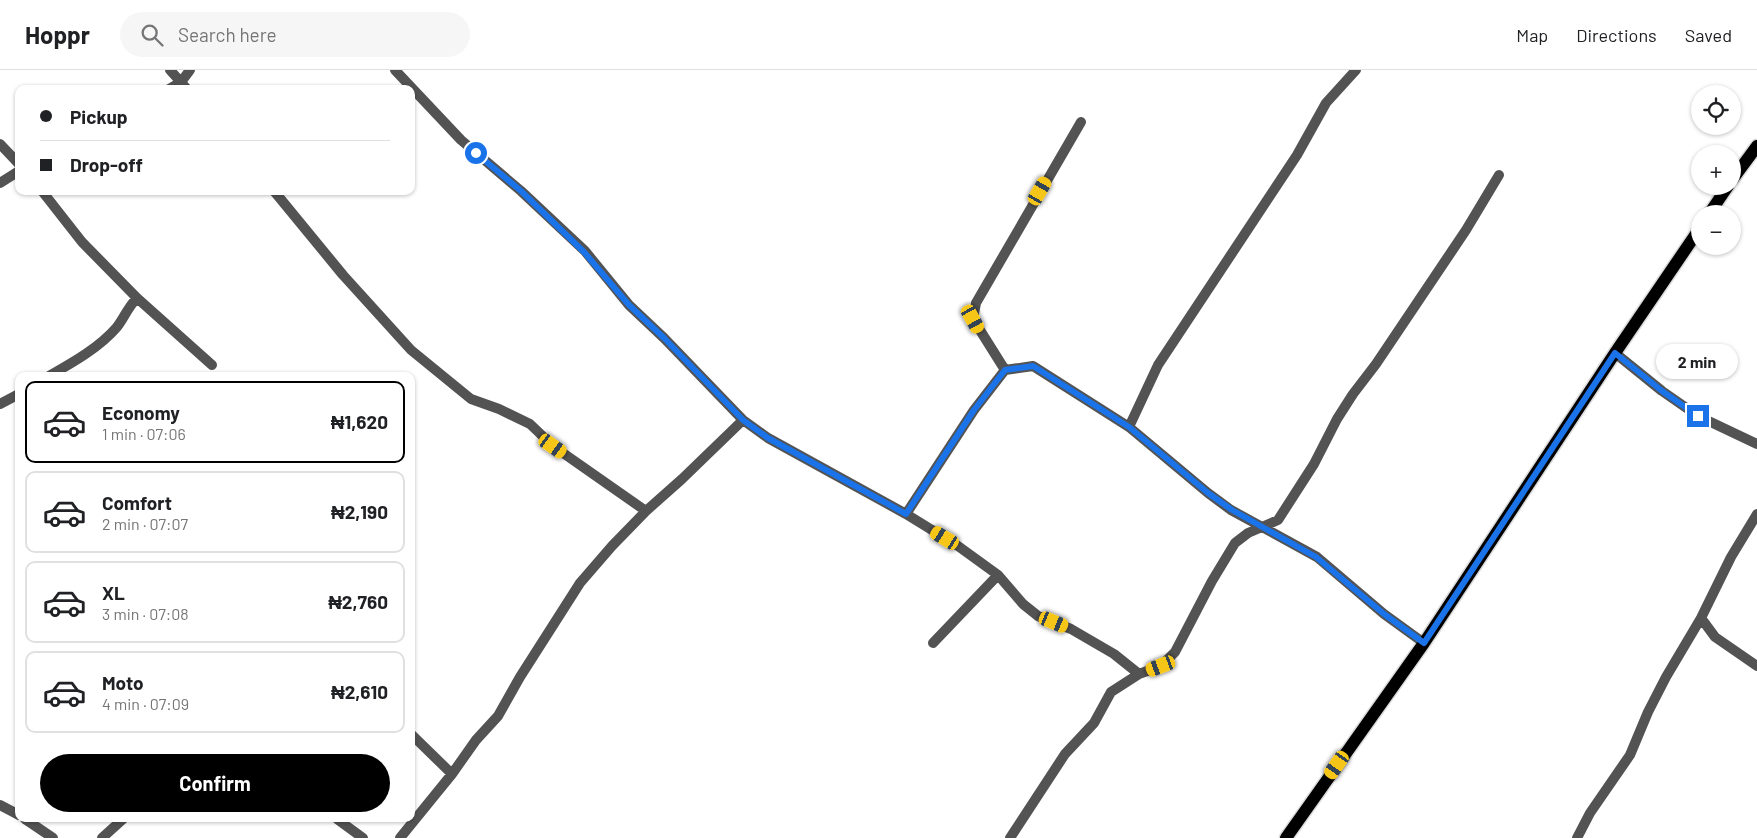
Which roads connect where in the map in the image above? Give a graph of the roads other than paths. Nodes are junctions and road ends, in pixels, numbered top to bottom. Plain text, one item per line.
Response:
1 (170, 70) edge
2 (190, 70) edge
3 (395, 70) edge
4 (1356, 70) edge
5 (184, 85) edge
6 (409, 85) edge
7 (415, 91) edge
8 (1081, 122) dead end
9 (0, 144) edge
10 (1757, 146) edge
11 (15, 160) edge
12 (1741, 168) edge
13 (15, 174) edge
14 (1499, 175) dead end
15 (0, 183) edge
16 (45, 195) edge
17 (277, 195) edge
18 (1691, 241) edge
19 (137, 298) junction
20 (1615, 353) junction
21 (212, 365) dead end
22 (1005, 370) junction
23 (55, 372) edge
24 (15, 396) edge
25 (0, 404) edge
26 (743, 420) junction
27 (1129, 427) junction
28 (1757, 444) edge
29 (646, 511) junction
30 (906, 514) junction
31 (1757, 514) edge
32 (1260, 527) junction
33 (998, 575) junction
34 (1701, 618) junction
35 (933, 643) dead end
36 (1424, 643) junction
37 (1757, 666) edge
38 (1139, 674) junction
39 (415, 738) edge
40 (452, 774) junction
41 (0, 805) edge
42 (15, 813) edge
43 (415, 820) edge
44 (29, 822) edge
45 (120, 822) edge
46 (341, 822) edge
47 (413, 822) edge
48 (53, 838) edge
49 (102, 838) edge
50 (363, 838) edge
51 (400, 838) edge
52 (1010, 838) edge
53 (1286, 838) edge
54 (1577, 838) edge

1 - 5 street
2 - 5 street
3 - 6 street
4 - 27 street
7 - 26 street
8 - 22 street
9 - 11 street
10 - 12 main road
13 - 15 street
14 - 32 street
16 - 19 street
17 - 29 street
18 - 20 main road
19 - 21 street
19 - 23 street
20 - 28 street
20 - 36 main road
22 - 27 street
22 - 30 street
24 - 25 street
26 - 29 street
26 - 30 street
27 - 32 street
29 - 40 street
30 - 33 street
31 - 34 street
32 - 36 street
32 - 38 street
33 - 35 street
33 - 38 street
34 - 37 street
34 - 54 street
36 - 53 main road
38 - 52 street
39 - 40 street
40 - 43 street
41 - 42 street
44 - 48 street
45 - 49 street
46 - 50 street
47 - 51 street

